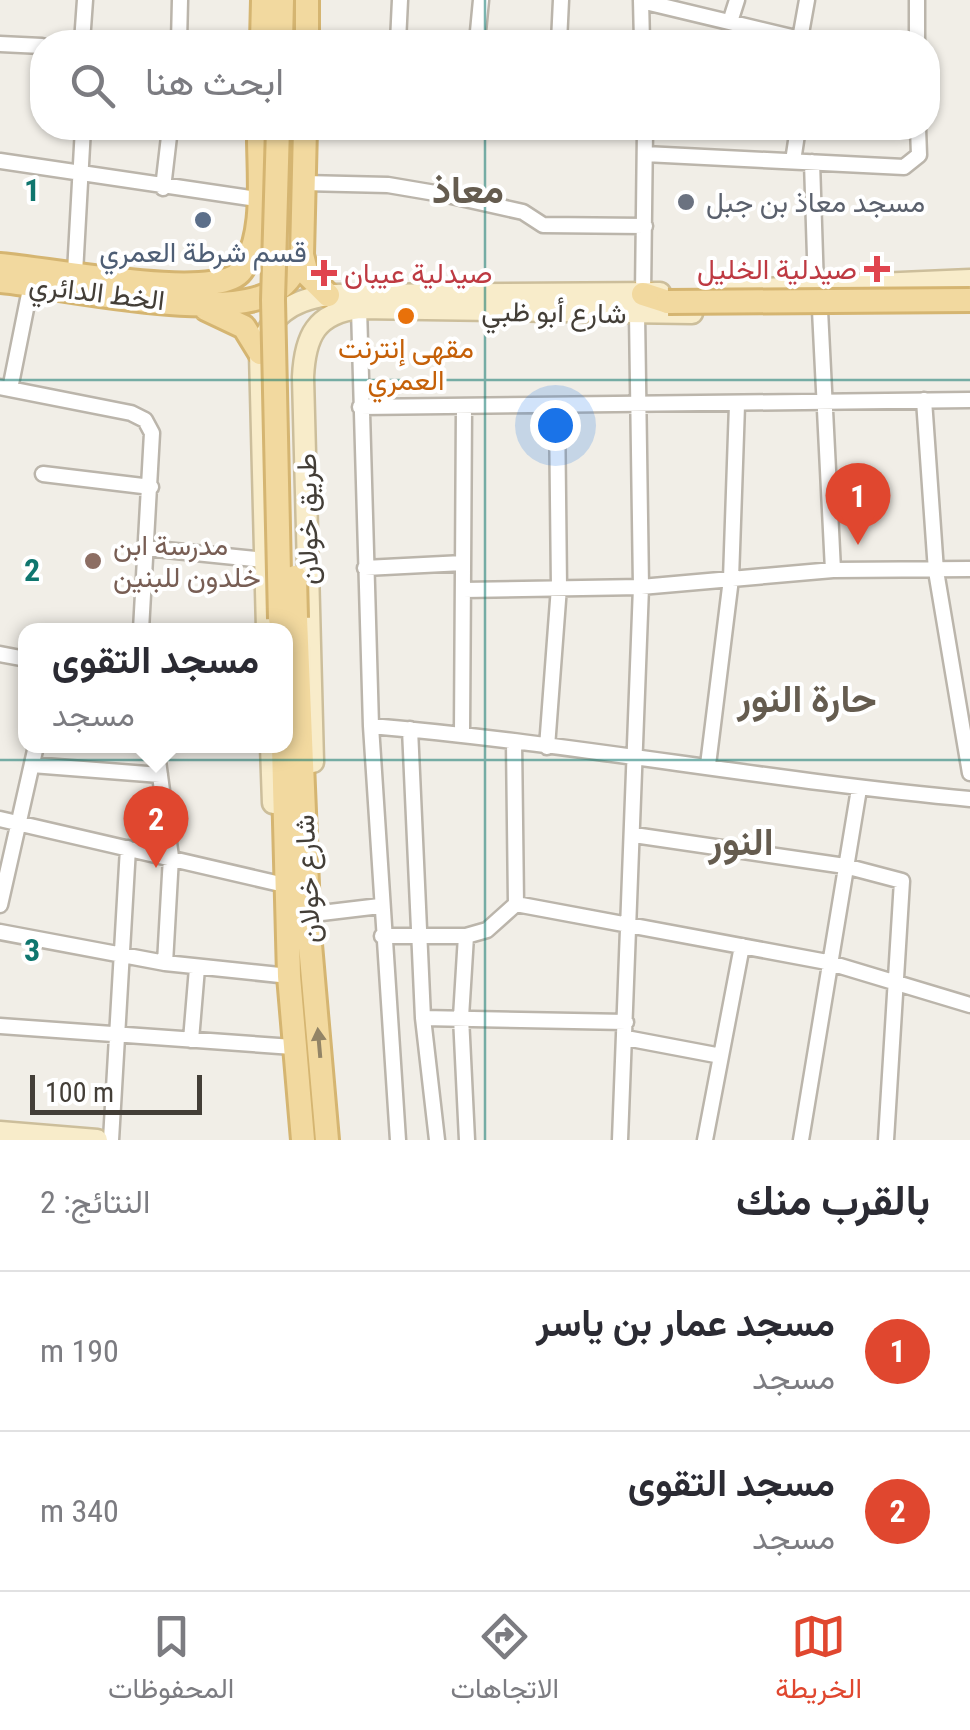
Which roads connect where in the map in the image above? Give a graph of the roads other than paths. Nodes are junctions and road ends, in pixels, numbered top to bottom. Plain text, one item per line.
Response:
1 (84, 0) edge
2 (180, 0) edge
3 (263, 0) edge
4 (282, 0) edge
5 (296, 0) edge
6 (307, 0) edge
7 (400, 0) edge
8 (481, 0) edge
9 (561, 0) edge
10 (641, 0) edge
11 (737, 0) edge
12 (807, 0) edge
13 (917, 0) edge
14 (730, 22) junction
15 (83, 30) edge
16 (179, 30) edge
17 (262, 30) edge
18 (281, 30) edge
19 (295, 30) edge
20 (306, 30) edge
21 (399, 30) edge
22 (478, 30) edge
23 (560, 30) edge
24 (642, 30) edge
25 (761, 30) edge
26 (802, 30) edge
27 (917, 30) edge
28 (0, 44) edge
29 (30, 45) edge
30 (84, 140) edge
31 (169, 140) edge
32 (259, 140) edge
33 (278, 140) edge
34 (292, 140) edge
35 (306, 140) edge
36 (645, 140) edge
37 (796, 140) edge
38 (918, 140) edge
39 (644, 154) junction
40 (793, 161) junction
41 (0, 162) edge
42 (812, 162) junction
43 (84, 176) junction
44 (304, 184) junction
45 (163, 188) junction
46 (304, 209) junction
47 (256, 212) junction
48 (644, 226) junction
49 (302, 255) junction
50 (0, 265) edge
51 (75, 273) junction
52 (970, 280) edge
53 (0, 281) edge
54 (31, 284) junction
55 (907, 284) junction
56 (816, 288) junction
57 (328, 294) junction
58 (193, 296) junction
59 (970, 302) edge
60 (374, 303) junction
61 (640, 304) junction
62 (910, 306) junction
63 (820, 310) junction
64 (260, 364) junction
65 (303, 377) junction
66 (5, 388) edge
67 (924, 400) junction
68 (970, 400) edge
69 (824, 402) junction
70 (738, 404) junction
71 (360, 406) junction
72 (638, 406) junction
73 (464, 407) junction
74 (556, 408) junction
75 (43, 474) dead end
76 (151, 487) junction
77 (146, 548) junction
78 (265, 560) junction
79 (463, 563) junction
80 (366, 568) junction
81 (970, 569) edge
82 (833, 570) junction
83 (936, 571) junction
84 (731, 579) junction
85 (641, 586) junction
86 (559, 587) junction
87 (462, 590) junction
88 (141, 623) edge
89 (281, 623) edge
90 (281, 623) edge
91 (281, 623) edge
92 (371, 726) junction
93 (410, 729) junction
94 (462, 734) junction
95 (514, 742) junction
96 (547, 747) junction
97 (35, 753) edge
98 (157, 753) edge
99 (272, 753) edge
100 (284, 753) edge
101 (290, 753) edge
102 (637, 758) junction
103 (32, 765) junction
104 (708, 765) junction
105 (970, 773) edge
106 (160, 775) junction
107 (859, 789) junction
108 (970, 799) edge
109 (0, 819) edge
110 (16, 822) junction
111 (634, 835) junction
112 (128, 848) junction
113 (171, 857) junction
114 (845, 866) junction
115 (276, 883) junction
116 (516, 904) junction
117 (0, 905) edge
118 (380, 906) junction
119 (632, 924) junction
120 (303, 927) junction
121 (0, 932) edge
122 (382, 936) junction
123 (422, 936) junction
124 (466, 936) junction
125 (742, 946) junction
126 (121, 954) junction
127 (827, 962) junction
128 (165, 963) junction
129 (197, 968) junction
130 (288, 976) junction
131 (898, 982) junction
132 (970, 1005) edge
133 (461, 1017) junction
134 (423, 1018) junction
135 (626, 1022) junction
136 (0, 1026) edge
137 (116, 1035) junction
138 (626, 1038) junction
139 (191, 1040) junction
140 (293, 1047) junction
141 (721, 1056) junction
142 (0, 1132) edge
143 (98, 1140) edge
144 (111, 1140) edge
145 (302, 1140) edge
146 (327, 1140) edge
147 (398, 1140) edge
148 (437, 1140) edge
149 (467, 1140) edge
150 (620, 1140) edge
151 (704, 1140) edge
152 (801, 1140) edge
153 (886, 1140) edge

1 - 15 street
2 - 16 street
3 - 17 main road
4 - 18 main road
5 - 19 main road
6 - 20 main road
7 - 21 street
8 - 22 street
9 - 23 street
10 - 14 street
10 - 24 street
11 - 14 street
12 - 26 street
13 - 27 street
14 - 25 street
28 - 29 street
30 - 43 street
31 - 45 street
32 - 47 main road
33 - 89 main road, طريق خولان, bridge
34 - 90 main road, طريق خولان, bridge
35 - 44 main road
36 - 39 street
37 - 40 street
38 - 42 street
39 - 40 street
39 - 48 street
40 - 42 street
41 - 43 street
42 - 56 street
43 - 45 street
43 - 51 street
44 - 46 main road
44 - 48 street
45 - 47 street
46 - 47 main road
46 - 49 main road
47 - 58 main road
48 - 61 street
49 - 57 main road
49 - 58 main road
50 - 51 main road
51 - 58 main road
52 - 55 main road
53 - 54 main road, الخط الدائري
54 - 58 main road, الخط الدائري
54 - 66 street
55 - 56 main road
55 - 62 main road
56 - 61 main road
57 - 60 main road
57 - 64 main road
58 - 64 main road
59 - 61 main road, bridge
59 - 62 main road, شارع أبو ظبي
60 - 61 main road
60 - 65 main road, طريق خولان
60 - 71 street
61 - 63 main road, شارع أبو ظبي
61 - 72 street
62 - 63 main road, شارع أبو ظبي
63 - 69 street
64 - 65 main road
64 - 78 main road, طريق خولان
65 - 120 main road, طريق خولان
66 - 76 street
67 - 68 street
67 - 69 street
67 - 83 street
69 - 70 street
69 - 82 street
70 - 72 street
70 - 84 street
71 - 73 street
71 - 80 street
72 - 74 street
72 - 85 street
73 - 74 street
73 - 79 street
74 - 86 street
75 - 76 street
76 - 77 street
77 - 78 street
77 - 88 street
78 - 91 main road, طريق خولان
79 - 80 street
79 - 87 street
80 - 92 street
81 - 83 street
82 - 83 street
82 - 84 street
83 - 105 street
84 - 85 street
84 - 104 street
85 - 86 street
85 - 102 street
86 - 87 street
86 - 96 street
87 - 94 street
92 - 93 street
92 - 118 street
93 - 94 street
93 - 123 street
94 - 95 street
95 - 96 street
95 - 116 street
96 - 102 street
97 - 103 street
98 - 106 street
99 - 115 main road
100 - 120 main road, شارع خولان
101 - 120 main road, شارع خولان
102 - 104 street
102 - 111 street
103 - 106 street
103 - 110 street
104 - 107 street
106 - 113 street
107 - 108 street
107 - 114 street
109 - 110 street
110 - 112 street
110 - 117 street
111 - 114 street
111 - 119 street
112 - 113 street
112 - 126 street
113 - 115 street
113 - 128 street
114 - 127 street
114 - 131 street
115 - 120 main road
116 - 119 street
116 - 124 street
118 - 120 street
118 - 122 street
119 - 125 street
119 - 135 street
120 - 130 main road, شارع خولان
146 -> 120 main road, شارع خولان
121 - 126 street
122 - 123 street
122 - 147 street
123 - 124 street
123 - 134 street
124 - 133 street
125 - 127 street
125 - 141 street
126 - 128 street
126 - 137 street
127 - 131 street
127 - 152 street
128 - 129 street
129 - 130 street
129 - 139 street
130 - 140 main road, شارع خولان
131 - 132 street
131 - 153 street
133 - 134 street
133 - 135 street
133 - 149 street
134 - 148 street
135 - 138 street
136 - 137 street
137 - 139 street
137 - 144 street
138 - 141 street
138 - 150 street
139 - 140 street
140 - 145 main road, شارع خولان
141 - 151 street
142 - 143 main road

